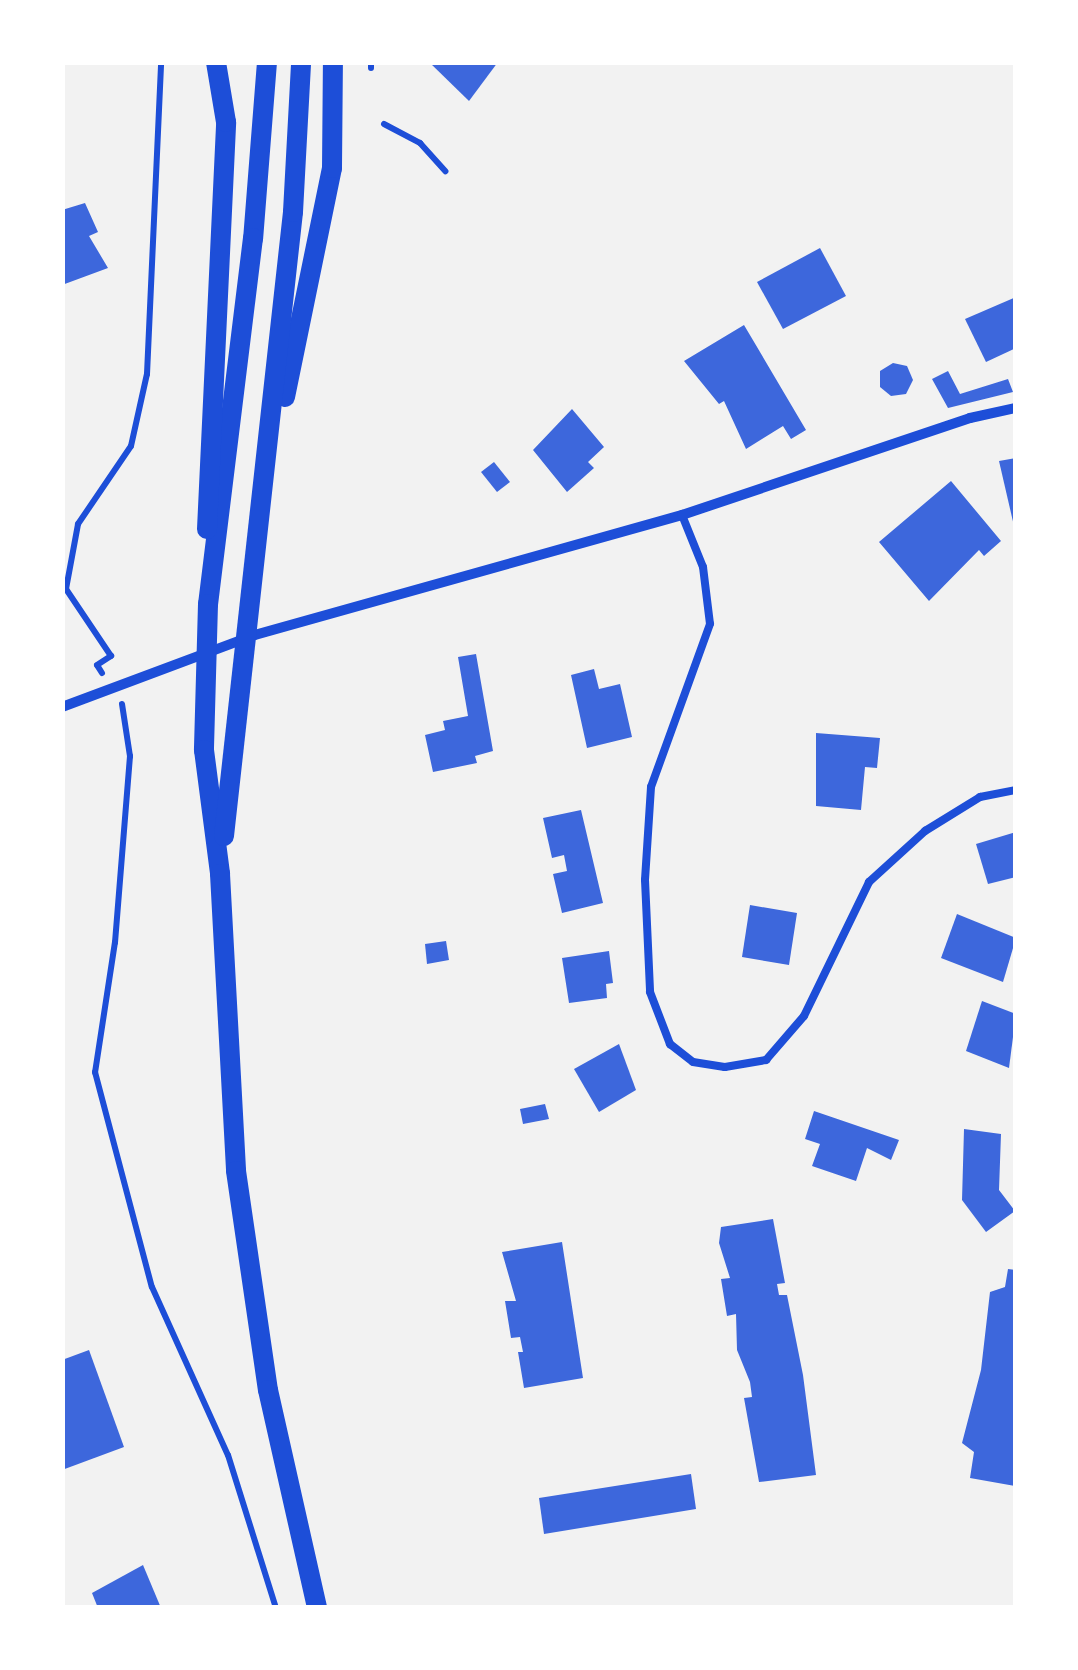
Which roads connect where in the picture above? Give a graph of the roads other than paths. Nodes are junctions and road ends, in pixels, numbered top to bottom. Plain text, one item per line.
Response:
1 (216, 62) edge
2 (267, 62) edge
3 (302, 62) edge
4 (333, 62) edge
5 (1016, 408) edge
6 (265, 482) junction
7 (682, 515) junction
8 (208, 604) junction
9 (62, 707) edge
10 (1016, 790) edge
11 (220, 874) junction
12 (317, 1608) edge

1 - 8 main road
2 - 8 main road
3 - 6 main road
4 - 6 main road
5 - 7 street
6 - 11 main road
7 - 9 street
7 - 10 lane
8 - 11 main road
11 - 12 main road

